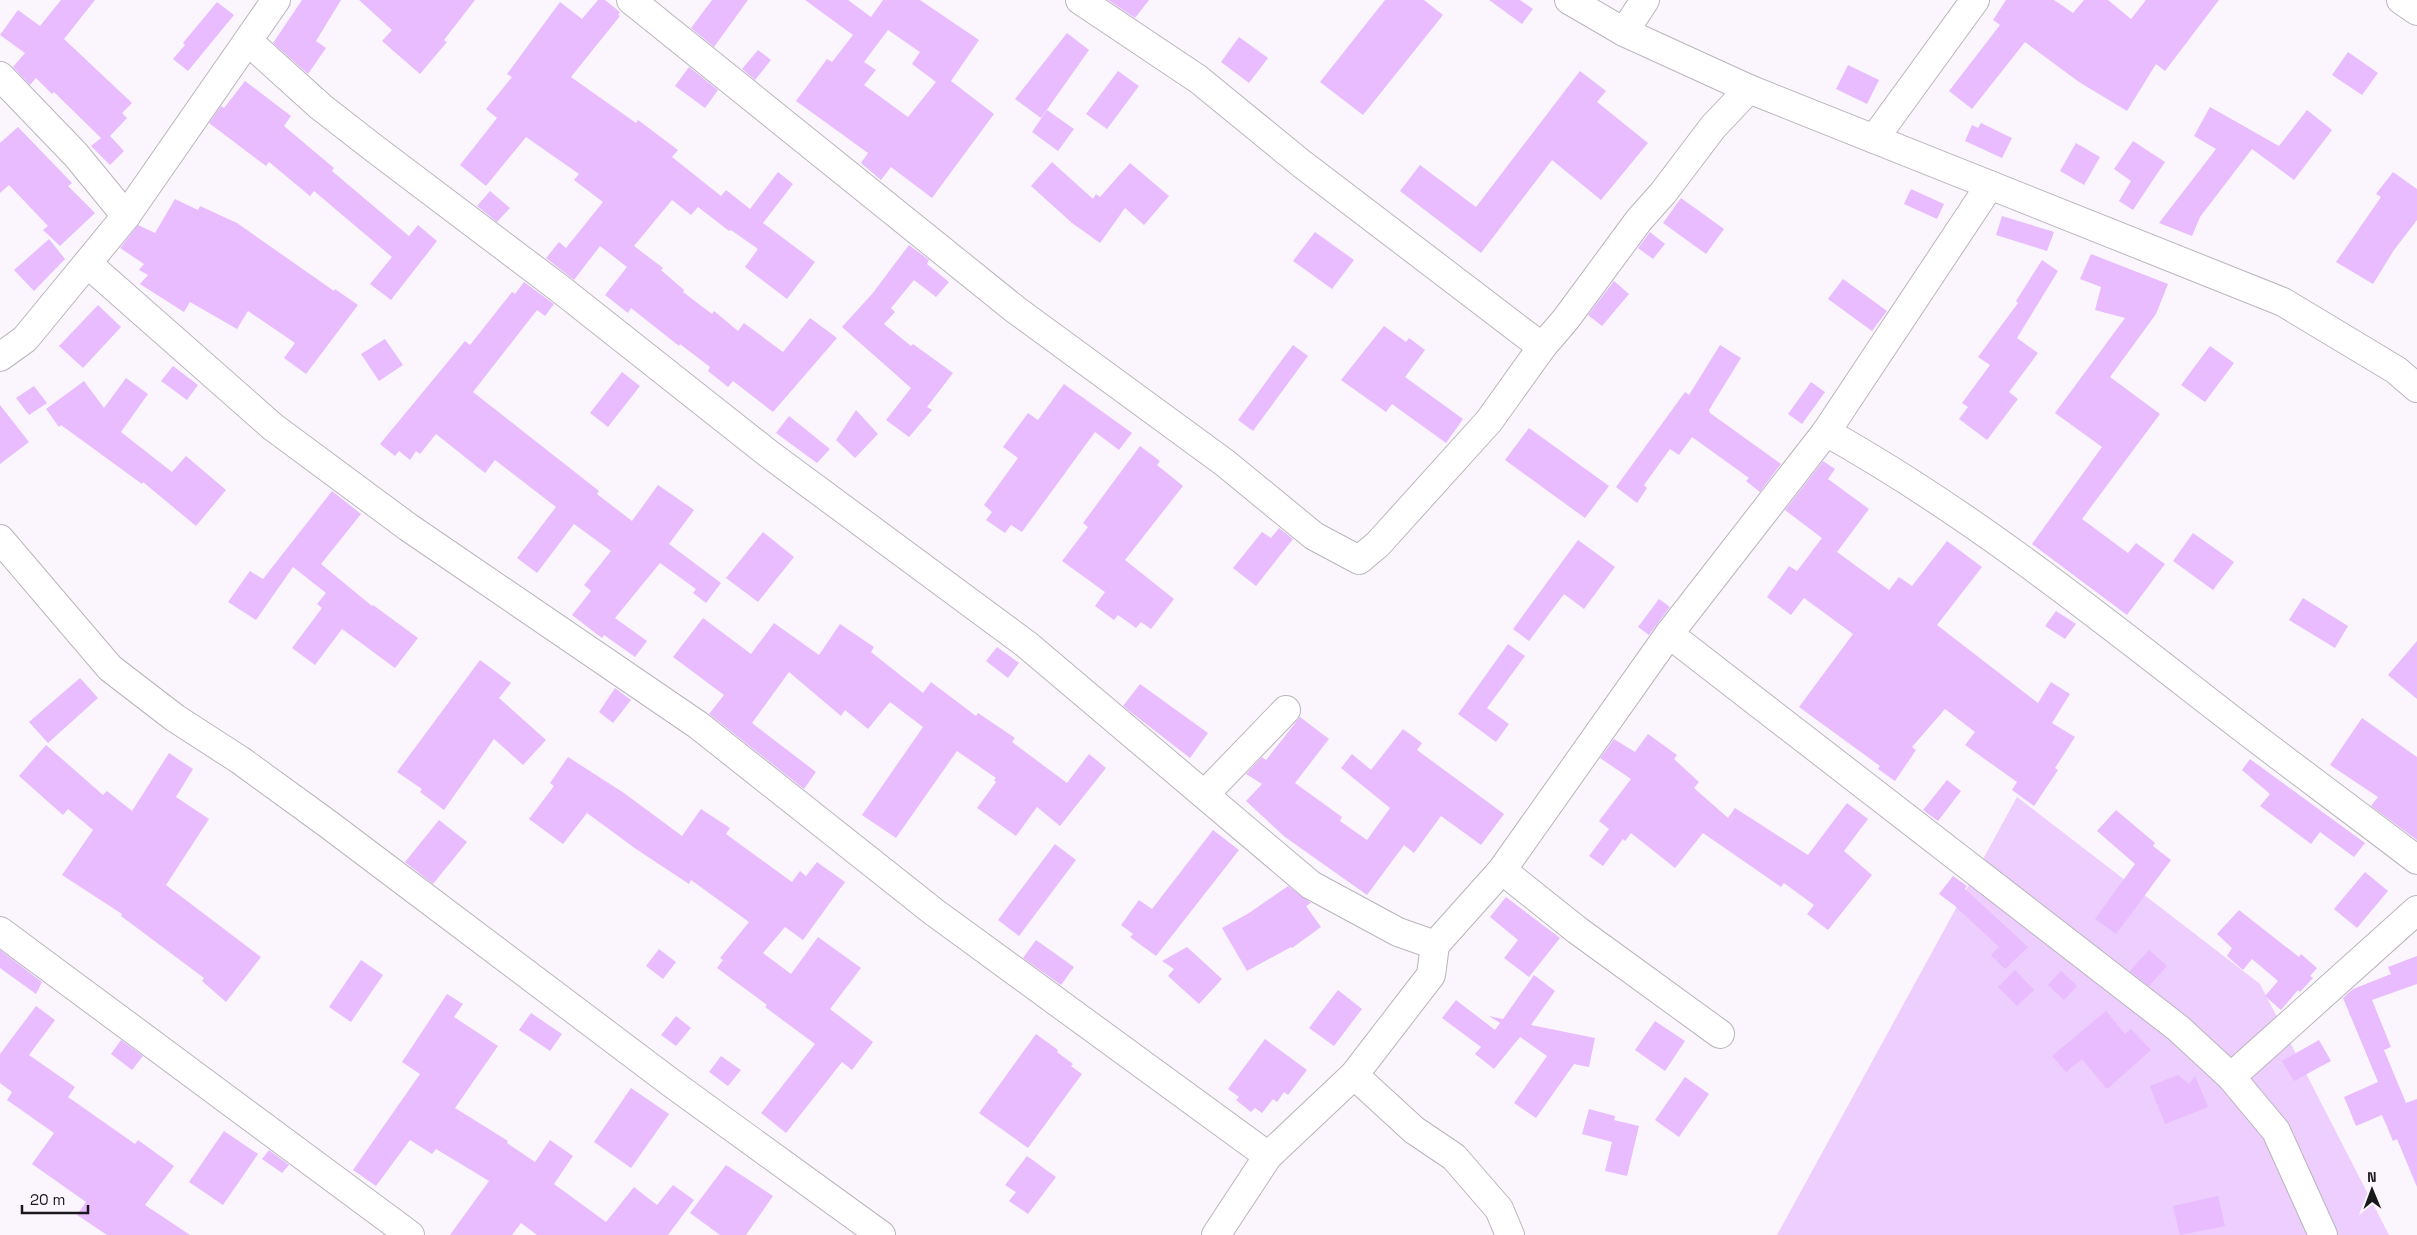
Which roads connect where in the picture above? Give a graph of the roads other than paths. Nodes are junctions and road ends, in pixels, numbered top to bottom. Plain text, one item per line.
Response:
1 (276, 0) edge
2 (632, 0) edge
3 (1080, 0) edge
4 (1569, 0) edge
5 (1645, 0) edge
6 (1975, 0) edge
7 (2401, 0) edge
8 (2417, 11) edge
9 (1624, 32) junction
10 (249, 42) junction
11 (0, 76) edge
12 (1749, 89) junction
13 (1874, 140) junction
14 (1990, 185) junction
15 (126, 216) junction
16 (88, 264) junction
17 (1542, 347) junction
18 (0, 357) edge
19 (2417, 388) edge
20 (1826, 432) junction
21 (0, 539) edge
22 (1669, 634) junction
23 (1286, 710) dead end
24 (1205, 794) junction
25 (2417, 860) edge
26 (1502, 870) junction
27 (2417, 910) edge
28 (0, 931) edge
29 (1435, 945) junction
30 (1720, 1034) dead end
31 (1354, 1075) junction
32 (2231, 1077) junction
33 (1268, 1156) junction
34 (410, 1235) edge
35 (881, 1235) edge
36 (1216, 1235) edge
37 (1510, 1235) edge
38 (2323, 1235) edge

1 - 10 street
2 - 17 street
3 - 17 street
4 - 9 street
5 - 9 street
6 - 13 street
7 - 8 street
9 - 12 street
10 - 15 street
10 - 24 street
11 - 15 street
12 - 13 street
12 - 17 street
13 - 14 street
14 - 19 street
14 - 20 street
15 - 16 street
16 - 18 street
16 - 33 street
20 - 22 street
20 - 25 street
21 - 35 street
22 - 26 street
22 - 32 street
23 - 24 street
24 - 29 street
26 - 29 street
26 - 30 street
27 - 32 street
28 - 34 street
29 - 31 street
31 - 33 street
31 - 37 street
32 - 38 street
33 - 36 street

